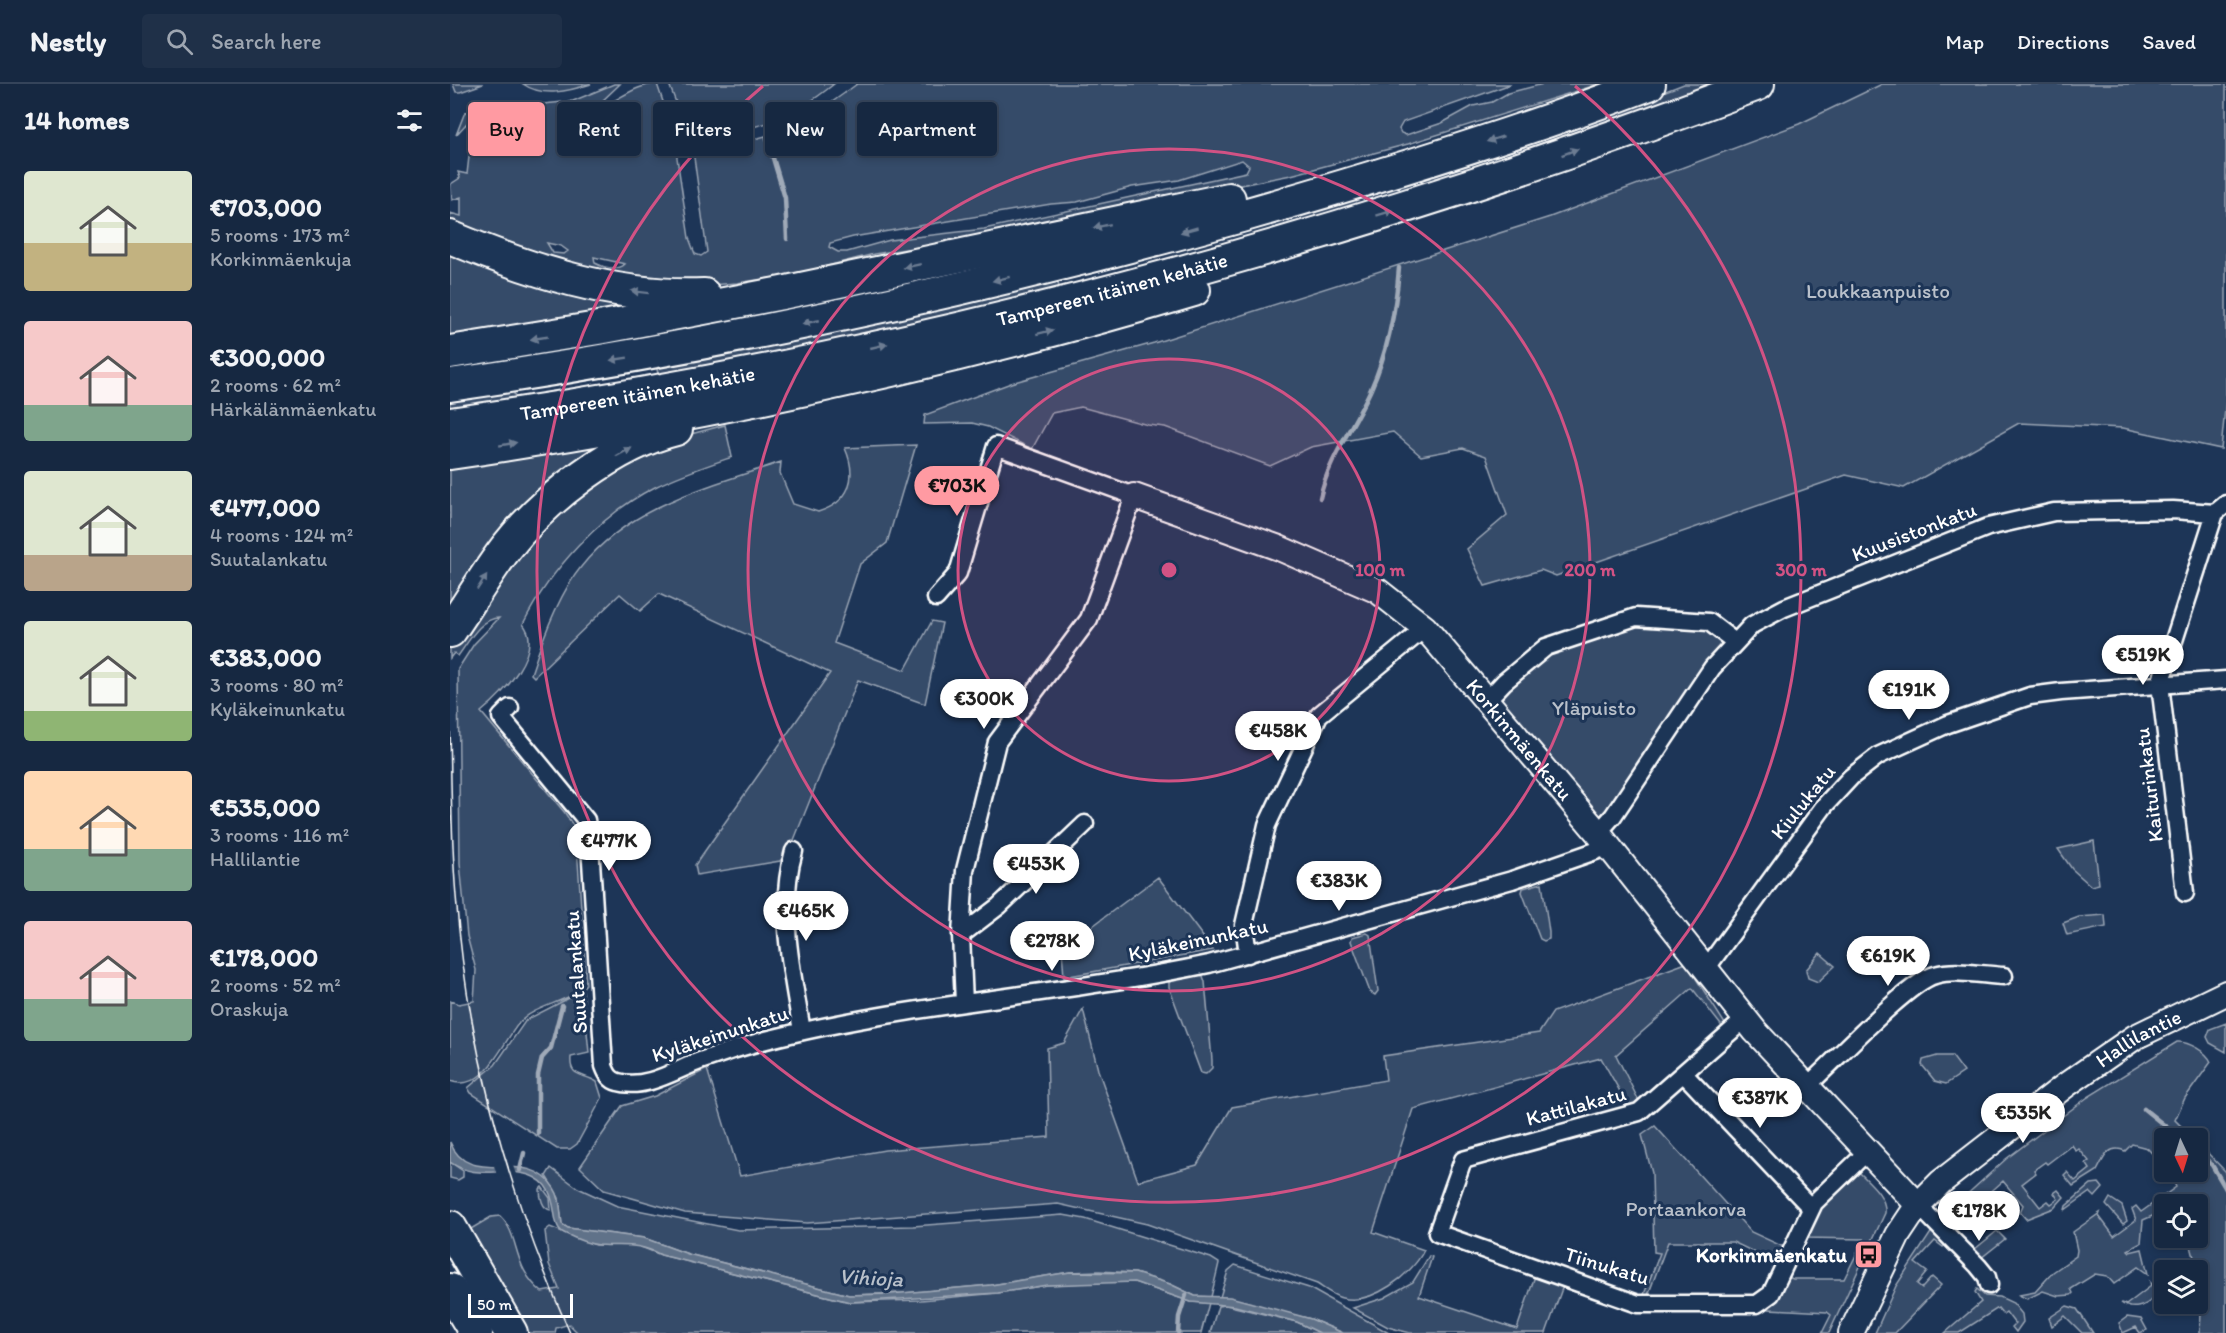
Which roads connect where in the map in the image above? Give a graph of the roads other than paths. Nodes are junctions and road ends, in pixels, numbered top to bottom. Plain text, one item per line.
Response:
1 (1649, 84) edge
2 (1758, 84) edge
3 (1366, 178) junction
4 (1329, 231) junction
5 (450, 237) edge
6 (782, 293) junction
7 (450, 352) edge
8 (450, 386) edge
9 (778, 397) junction
10 (450, 424) edge
11 (450, 453) edge
12 (1134, 496) junction
13 (2221, 508) edge
14 (936, 598) dead end
15 (1425, 628) junction
16 (450, 631) edge
17 (1735, 642) junction
18 (2226, 680) edge
19 (2160, 684) junction
20 (1486, 701) junction
21 (510, 708) dead end
22 (1085, 824) dead end
23 (1603, 840) junction
24 (794, 850) dead end
25 (2185, 894) dead end
26 (961, 935) junction
27 (1248, 954) junction
28 (1706, 969) junction
29 (2004, 976) dead end
30 (2226, 993) edge
31 (964, 1003) junction
32 (1745, 1018) junction
33 (802, 1031) junction
34 (1684, 1074) junction
35 (617, 1082) joint
36 (1807, 1086) junction
37 (1867, 1152) junction
38 (1917, 1205) junction
39 (1811, 1208) junction
40 (453, 1232) edge
41 (1437, 1233) joint
42 (1989, 1285) dead end
43 (450, 1290) edge
44 (476, 1333) edge
45 (511, 1333) edge
46 (1851, 1333) edge

1 -> 3 highway, Tampereen itäinen kehätie
4 -> 2 highway, Tampereen itäinen kehätie
3 -> 6 highway
3 -> 8 highway, Tampereen itäinen kehätie
9 -> 4 highway
10 -> 4 highway, Tampereen itäinen kehätie
6 -> 5 highway
6 -> 7 highway
11 -> 9 highway
16 -> 9 highway
12 - 14 street, Korkinmäenkatu
12 - 15 street, Korkinmäenkatu
12 - 26 street
13 - 17 street, Kuusistonkatu
13 - 19 street, Kaiturinkatu
15 - 20 street, Korkinmäenkatu
15 - 27 street
17 - 20 street
17 - 23 street, Kuusistonkatu
18 - 19 street, Kiulukatu
19 - 25 street, Kaiturinkatu
19 - 28 street, Kiulukatu
20 - 23 street, Korkinmäenkatu
21 - 35 street, Suutalankatu
22 - 26 street
23 - 27 street, Kyläkeinunkatu
23 - 28 street, Korkinmäenkatu
24 - 33 street
26 - 31 street
27 - 31 street, Kyläkeinunkatu
28 - 32 street, Korkinmäenkatu
29 - 36 street
30 - 38 street, Hallilantie
31 - 33 street, Kyläkeinunkatu
32 - 34 street, Kattilakatu
32 - 36 street, Korkinmäenkatu
33 - 35 street, Kyläkeinunkatu
34 - 39 street
34 - 41 street, Kattilakatu
36 - 37 street, Korkinmäenkatu
37 - 38 street, Korkinmäenkatu
37 - 39 street, Tiinukatu
38 - 42 street
38 - 46 street, Hallilantie
39 - 41 street, Tiinukatu
40 - 45 highway
43 - 44 highway

